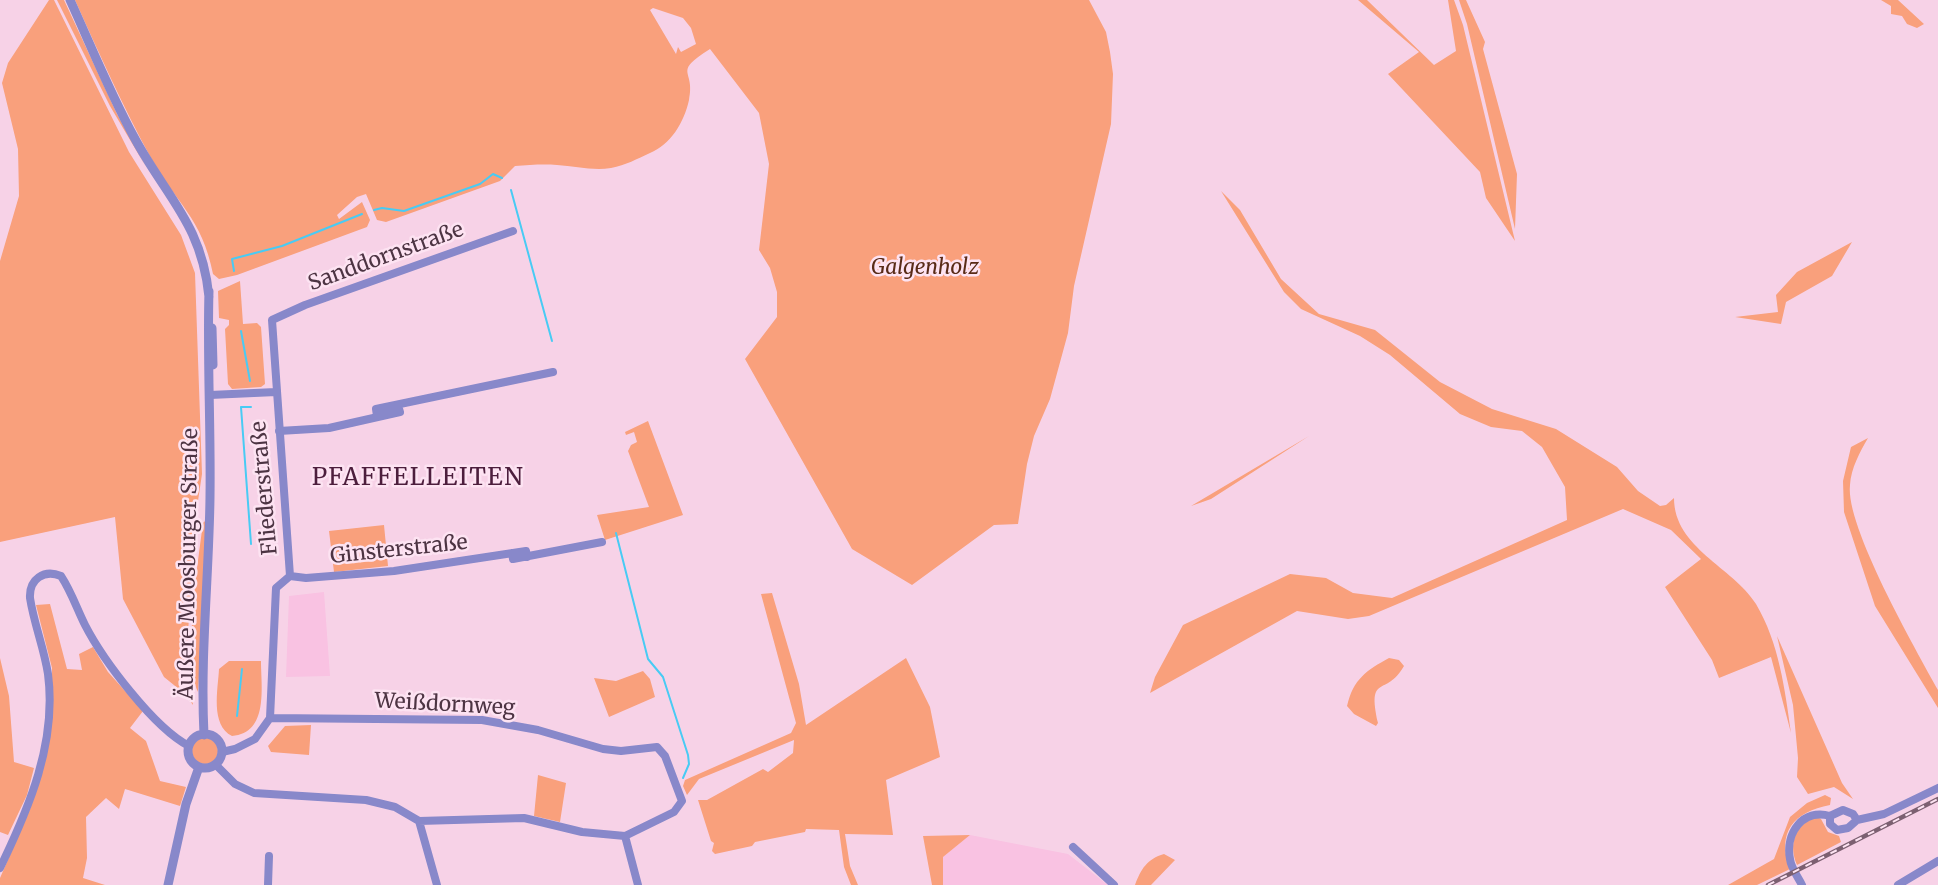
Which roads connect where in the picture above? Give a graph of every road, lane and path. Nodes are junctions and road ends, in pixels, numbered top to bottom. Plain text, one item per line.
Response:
1 (70, 0) edge
2 (513, 231) dead end
3 (272, 320) joint
4 (553, 372) dead end
5 (276, 392) junction
6 (210, 395) junction
7 (279, 431) junction
8 (602, 542) dead end
9 (290, 576) junction
10 (270, 718) junction
11 (204, 735) junction
12 (189, 746) junction
13 (222, 752) junction
14 (216, 765) junction
15 (199, 767) junction
16 (1938, 788) edge
17 (1830, 816) junction
18 (1857, 820) junction
19 (419, 821) junction
20 (625, 836) junction
21 (1073, 848) dead end
22 (269, 856) dead end
23 (1938, 861) edge
24 (0, 868) edge
25 (168, 885) edge
26 (268, 885) edge
27 (436, 885) edge
28 (638, 885) edge
29 (1114, 885) edge
30 (1802, 885) edge
31 (1898, 885) edge

1 - 6 street, Äußere Moosburger Straße
2 - 3 street, Sanddornstraße
3 - 5 street, Fliederstraße
4 - 7 street
5 - 6 street, Fliederstraße
5 - 7 street, Fliederstraße
6 - 11 street, Äußere Moosburger Straße
7 - 9 street, Fliederstraße
8 - 9 street, Ginsterstraße
9 - 10 street, Fliederstraße
10 - 13 street
10 - 20 street, Weißdornweg
11 - 12 street
11 - 13 street
12 - 15 street
12 - 24 street
13 - 14 street
14 - 15 street
14 - 19 street
15 - 25 street
16 - 18 street
17 - 18 street
17 - 18 street
17 - 30 street
19 - 20 street
19 - 27 street
20 - 28 street
21 - 29 street
22 - 26 street
23 - 31 street

